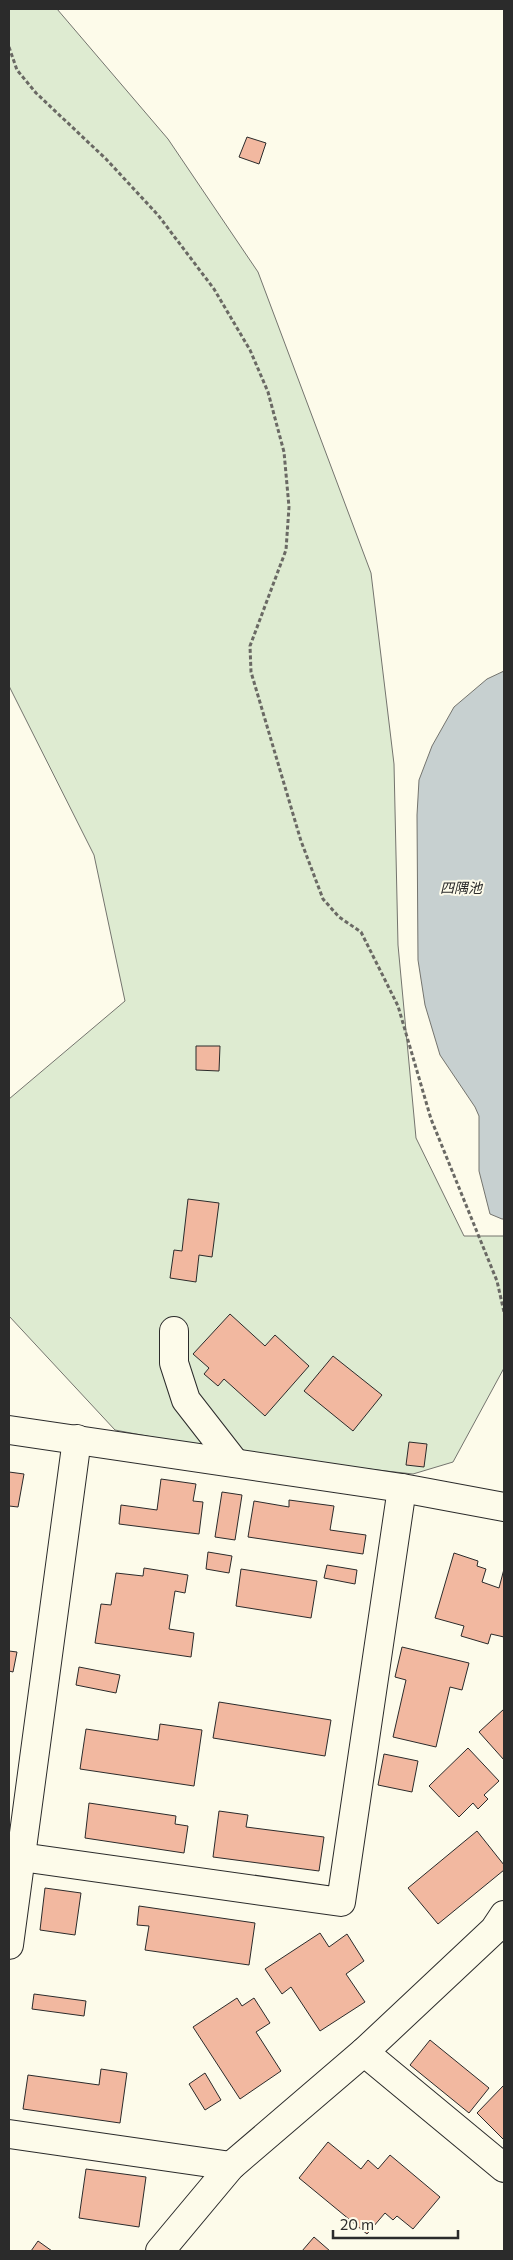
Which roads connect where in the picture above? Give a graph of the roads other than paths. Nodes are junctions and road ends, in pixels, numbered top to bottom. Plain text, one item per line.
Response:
1 (174, 1332) dead end
2 (9, 1430) edge
3 (77, 1439) junction
4 (236, 1462) junction
5 (402, 1488) junction
6 (504, 1507) edge
7 (21, 1856) junction
8 (504, 1914) edge
9 (9, 1945) edge
10 (364, 2052) junction
11 (9, 2134) edge
12 (231, 2166) junction
13 (504, 2168) edge
14 (160, 2251) edge

1 - 4 street
2 - 3 street
3 - 4 street
3 - 7 street
4 - 5 street
5 - 6 street
5 - 7 street
7 - 9 street
8 - 10 street
10 - 12 street
10 - 13 street
11 - 12 street
12 - 14 street

